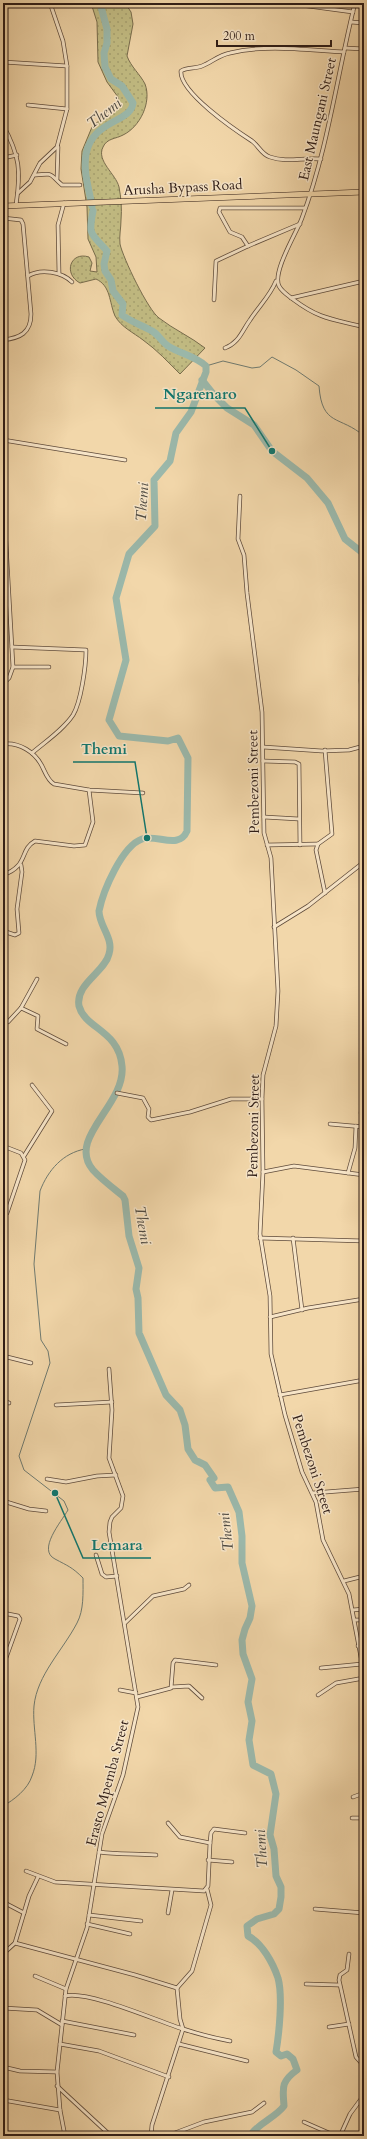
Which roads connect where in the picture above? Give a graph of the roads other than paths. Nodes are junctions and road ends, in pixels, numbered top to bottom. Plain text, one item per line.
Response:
1 (50, 3) edge
2 (286, 3) edge
3 (355, 3) edge
4 (353, 12) junction
5 (350, 22) junction
6 (364, 23) edge
7 (364, 49) edge
8 (345, 50) junction
9 (3, 62) edge
10 (67, 66) junction
11 (28, 106) dead end
12 (67, 108) junction
13 (3, 125) edge
14 (58, 143) junction
15 (17, 155) junction
16 (3, 158) edge
17 (321, 158) junction
18 (35, 175) junction
19 (57, 179) junction
20 (80, 185) dead end
21 (364, 192) edge
22 (18, 193) junction
23 (311, 193) junction
24 (64, 203) junction
25 (16, 205) junction
26 (3, 206) edge
27 (305, 208) junction
28 (3, 218) edge
29 (300, 224) junction
30 (248, 246) junction
31 (58, 274) junction
32 (28, 276) junction
33 (277, 279) junction
34 (364, 281) edge
35 (72, 282) dead end
36 (291, 298) junction
37 (214, 300) dead end
38 (364, 326) edge
39 (3, 340) edge
40 (225, 348) dead end
41 (3, 440) edge
42 (125, 460) dead end
43 (3, 492) edge
44 (240, 496) dead end
45 (5, 532) edge
46 (12, 647) junction
47 (362, 654) dead end
48 (13, 667) junction
49 (49, 667) dead end
50 (3, 684) edge
51 (364, 732) edge
52 (364, 735) edge
53 (3, 744) edge
54 (263, 747) junction
55 (364, 747) edge
56 (325, 750) junction
57 (32, 753) junction
58 (263, 761) junction
59 (89, 790) junction
60 (142, 793) dead end
61 (264, 817) junction
62 (299, 819) junction
63 (318, 844) junction
64 (267, 845) junction
65 (300, 845) junction
66 (364, 862) edge
67 (21, 865) junction
68 (3, 875) edge
69 (325, 893) junction
70 (274, 927) junction
71 (3, 931) edge
72 (37, 979) dead end
73 (21, 1008) junction
74 (3, 1022) edge
75 (66, 1044) dead end
76 (32, 1085) dead end
77 (117, 1094) dead end
78 (262, 1099) junction
79 (330, 1124) dead end
80 (356, 1126) junction
81 (364, 1127) edge
82 (3, 1146) edge
83 (24, 1156) junction
84 (263, 1172) junction
85 (348, 1173) junction
86 (364, 1176) edge
87 (7, 1213) dead end
88 (260, 1238) junction
89 (293, 1238) junction
90 (364, 1241) edge
91 (364, 1299) edge
92 (302, 1310) junction
93 (270, 1317) junction
94 (3, 1356) edge
95 (31, 1363) dead end
96 (109, 1369) dead end
97 (364, 1380) edge
98 (280, 1395) junction
99 (3, 1401) edge
100 (112, 1402) junction
101 (9, 1403) dead end
102 (56, 1405) dead end
103 (116, 1475) junction
104 (46, 1478) dead end
105 (364, 1489) edge
106 (313, 1493) junction
107 (3, 1501) edge
108 (46, 1511) dead end
109 (96, 1555) dead end
110 (117, 1576) junction
111 (364, 1576) edge
112 (344, 1581) junction
113 (189, 1585) dead end
114 (364, 1609) edge
115 (352, 1610) junction
116 (3, 1613) edge
117 (355, 1620) junction
118 (364, 1620) edge
119 (124, 1623) junction
120 (364, 1644) edge
121 (358, 1646) junction
122 (362, 1664) junction
123 (216, 1665) dead end
124 (3, 1666) edge
125 (322, 1668) dead end
126 (364, 1673) edge
127 (364, 1678) edge
128 (172, 1687) junction
129 (120, 1690) dead end
130 (136, 1693) junction
131 (318, 1695) dead end
132 (137, 1697) junction
133 (202, 1698) dead end
134 (364, 1793) edge
135 (353, 1797) dead end
136 (352, 1818) dead end
137 (364, 1818) edge
138 (168, 1823) dead end
139 (245, 1834) dead end
140 (210, 1843) junction
141 (99, 1852) junction
142 (156, 1855) dead end
143 (208, 1860) junction
144 (232, 1862) dead end
145 (26, 1871) dead end
146 (38, 1877) junction
147 (94, 1885) junction
148 (207, 1889) junction
149 (172, 1890) junction
150 (3, 1902) edge
151 (315, 1909) dead end
152 (24, 1913) junction
153 (168, 1913) dead end
154 (364, 1913) edge
155 (89, 1915) junction
156 (141, 1921) dead end
157 (87, 1924) junction
158 (130, 1934) dead end
159 (15, 1943) junction
160 (3, 1954) edge
161 (349, 1954) dead end
162 (77, 1959) junction
163 (35, 1976) dead end
164 (306, 1984) dead end
165 (339, 1985) junction
166 (178, 1988) junction
167 (66, 1989) junction
168 (65, 1996) junction
169 (3, 2008) edge
170 (62, 2023) junction
171 (349, 2024) junction
172 (329, 2027) dead end
173 (183, 2029) junction
174 (134, 2035) dead end
175 (230, 2041) dead end
176 (60, 2044) junction
177 (179, 2044) junction
178 (247, 2061) dead end
179 (364, 2066) edge
180 (3, 2067) edge
181 (57, 2072) junction
182 (168, 2077) junction
183 (57, 2086) junction
184 (364, 2095) edge
185 (3, 2100) edge
186 (264, 2103) dead end
187 (60, 2110) junction
188 (304, 2122) dead end
189 (65, 2136) edge
190 (111, 2136) edge
191 (151, 2136) edge
192 (167, 2136) edge
193 (336, 2136) edge
194 (340, 2136) edge

1 - 10 street
2 - 4 street
3 - 4 street, East Maungani Street
4 - 5 street, East Maungani Street
5 - 6 street
5 - 8 street, East Maungani Street
7 - 8 street
8 - 17 street, East Maungani Street
8 - 17 street
9 - 10 street
10 - 12 street
11 - 12 street
12 - 14 street
13 - 15 street
14 - 18 street
14 - 19 street
15 - 16 street
15 - 22 street
17 - 23 street, East Maungani Street
18 - 19 street
18 - 22 street
19 - 20 street
21 - 23 main road, Arusha Bypass Road
22 - 25 street
23 - 24 main road, Arusha Bypass Road
23 - 27 street, East Maungani Street
24 - 25 main road, Arusha Bypass Road
24 - 31 street
25 - 26 main road, Arusha Bypass Road
27 - 29 street, East Maungani Street
27 - 30 street
28 - 32 street
29 - 30 street
29 - 33 street, East Maungani Street
30 - 37 street
31 - 32 street
31 - 35 street
32 - 39 street
33 - 36 street
33 - 40 street, East Maungani Street
34 - 36 street
36 - 38 street
41 - 42 street
43 - 45 street
44 - 54 street, Pembezoni Street
45 - 46 street
46 - 48 street
46 - 57 street
47 - 51 street
48 - 49 street
48 - 50 street
52 - 55 street
53 - 57 street
54 - 56 street
54 - 58 street, Pembezoni Street
55 - 56 street
56 - 63 street
57 - 59 street
58 - 61 street, Pembezoni Street
58 - 62 street
59 - 60 street
59 - 67 street
61 - 62 street
61 - 64 street, Pembezoni Street
62 - 65 street
63 - 65 street
63 - 69 street
64 - 65 street
64 - 70 street, Pembezoni Street
66 - 69 street
67 - 68 street
67 - 71 street
69 - 70 street
70 - 78 street, Pembezoni Street
72 - 73 street
73 - 74 street
73 - 75 street
76 - 83 street
77 - 78 street
78 - 84 street, Pembezoni Street
79 - 80 street
80 - 81 street
80 - 85 street
82 - 83 street
83 - 87 street
84 - 85 street
84 - 88 street, Pembezoni Street
85 - 86 street
88 - 89 street
88 - 93 street, Pembezoni Street
89 - 90 street
89 - 92 street
91 - 92 street
92 - 93 street
93 - 98 street, Pembezoni Street
94 - 95 street
96 - 100 street, Erasto Mpemba Street
97 - 98 street
98 - 106 street, Pembezoni Street
99 - 101 street
100 - 102 street
100 - 103 street, Erasto Mpemba Street
103 - 104 street
103 - 110 street, Erasto Mpemba Street
105 - 106 street
106 - 112 street, Pembezoni Street
107 - 108 street
109 - 110 street
110 - 119 street, Erasto Mpemba Street
111 - 112 street
112 - 115 street, Pembezoni Street
113 - 119 street
114 - 115 street
115 - 117 street, Pembezoni Street
116 - 124 street
117 - 118 street
117 - 121 street, Pembezoni Street
119 - 130 street, Erasto Mpemba Street
120 - 121 street
121 - 122 street, Pembezoni Street
122 - 125 street
122 - 126 street, Pembezoni Street
123 - 128 street
127 - 131 street
128 - 132 street
128 - 133 street
129 - 130 street
130 - 132 street, Erasto Mpemba Street
132 - 141 street, Erasto Mpemba Street
134 - 135 street
136 - 137 street
138 - 140 street
139 - 140 street
140 - 143 street
141 - 142 street
141 - 147 street, Erasto Mpemba Street
143 - 144 street
143 - 148 street
145 - 146 street
146 - 147 street
146 - 152 street
147 - 149 street
147 - 155 street, Erasto Mpemba Street
148 - 149 street
148 - 166 street
149 - 153 street
150 - 152 street
151 - 154 street
152 - 159 street
155 - 156 street
155 - 157 street, Erasto Mpemba Street
157 - 158 street
157 - 162 street, Erasto Mpemba Street
159 - 160 street
159 - 162 street
161 - 165 street
162 - 166 street
162 - 167 street, Erasto Mpemba Street
163 - 167 street
164 - 165 street
165 - 171 street
166 - 173 street
167 - 168 street, Erasto Mpemba Street
168 - 170 street, Erasto Mpemba Street
168 - 173 street
169 - 170 street
170 - 174 street
170 - 176 street, Erasto Mpemba Street
171 - 172 street
171 - 179 street
173 - 175 street
173 - 177 street
176 - 181 street, Erasto Mpemba Street
176 - 182 street
177 - 178 street
177 - 182 street
180 - 181 street
181 - 183 street, Erasto Mpemba Street
182 - 191 street
183 - 187 street, Erasto Mpemba Street
183 - 190 street
184 - 194 street
185 - 187 street
186 - 192 street
187 - 189 street, Erasto Mpemba Street
188 - 193 street

